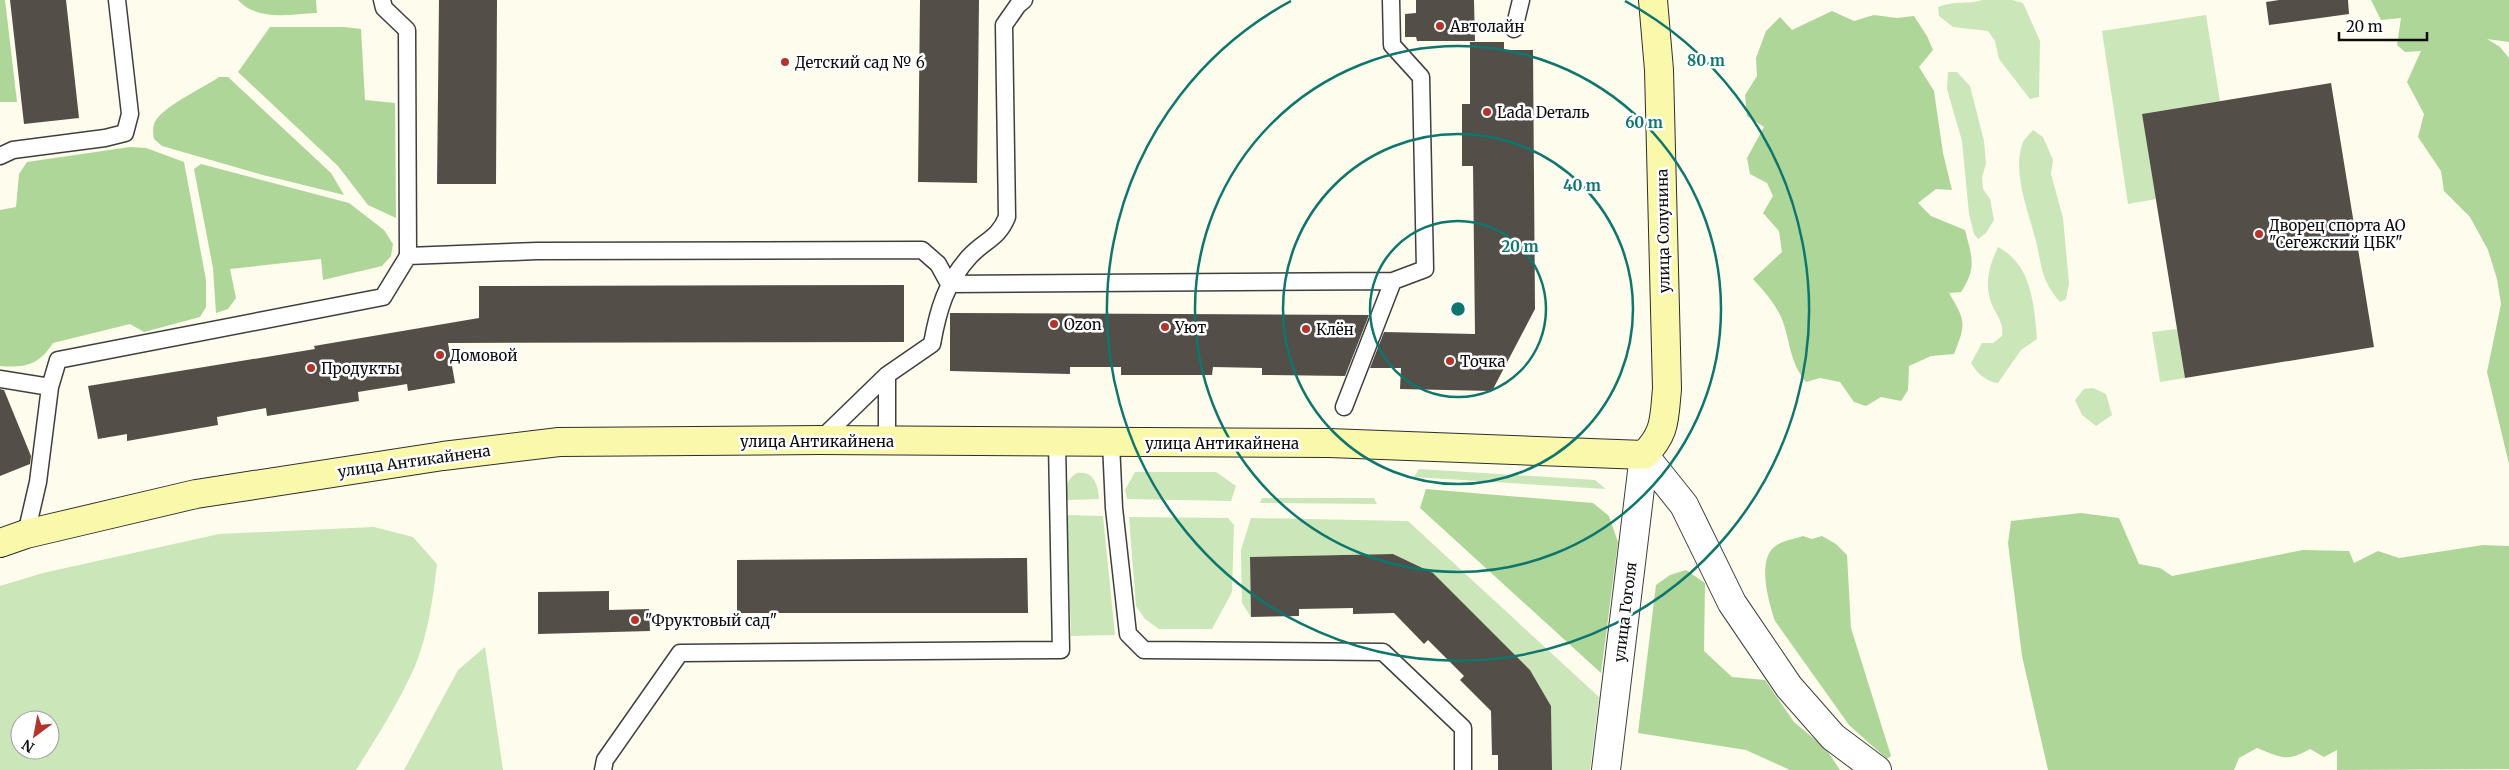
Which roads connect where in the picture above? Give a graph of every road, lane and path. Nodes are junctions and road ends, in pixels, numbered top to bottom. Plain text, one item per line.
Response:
1 (117, 0) edge
2 (382, 0) edge
3 (1024, 0) edge
4 (1391, 0) edge
5 (1521, 0) edge
6 (1653, 0) edge
7 (1514, 29) dead end
8 (0, 156) edge
9 (408, 256) junction
10 (1393, 281) junction
11 (949, 284) junction
12 (887, 375) junction
13 (0, 380) edge
14 (50, 387) junction
15 (1344, 407) dead end
16 (820, 440) junction
17 (887, 440) junction
18 (1057, 442) junction
19 (1111, 443) junction
20 (1644, 455) junction
21 (26, 534) junction
22 (0, 543) edge
23 (603, 770) edge
24 (1463, 770) edge
25 (1606, 770) edge
26 (1877, 770) edge

1 - 8 lane
2 - 9 lane
3 - 11 lane
4 - 10 lane
5 - 7 lane
6 - 20 street, улица Солунина
9 - 11 lane
9 - 14 lane
10 - 11 lane
10 - 15 lane
11 - 12 lane
12 - 16 lane
12 - 17 lane
13 - 14 lane
14 - 21 lane
16 - 17 street, улица Антикайнена
16 - 21 street, улица Антикайнена
17 - 18 street, улица Антикайнена
18 - 19 street, улица Антикайнена
18 - 23 lane
19 - 20 street, улица Антикайнена
19 - 24 lane
20 - 25 street, улица Гоголя
20 - 26 street
21 - 22 street, улица Антикайнена

